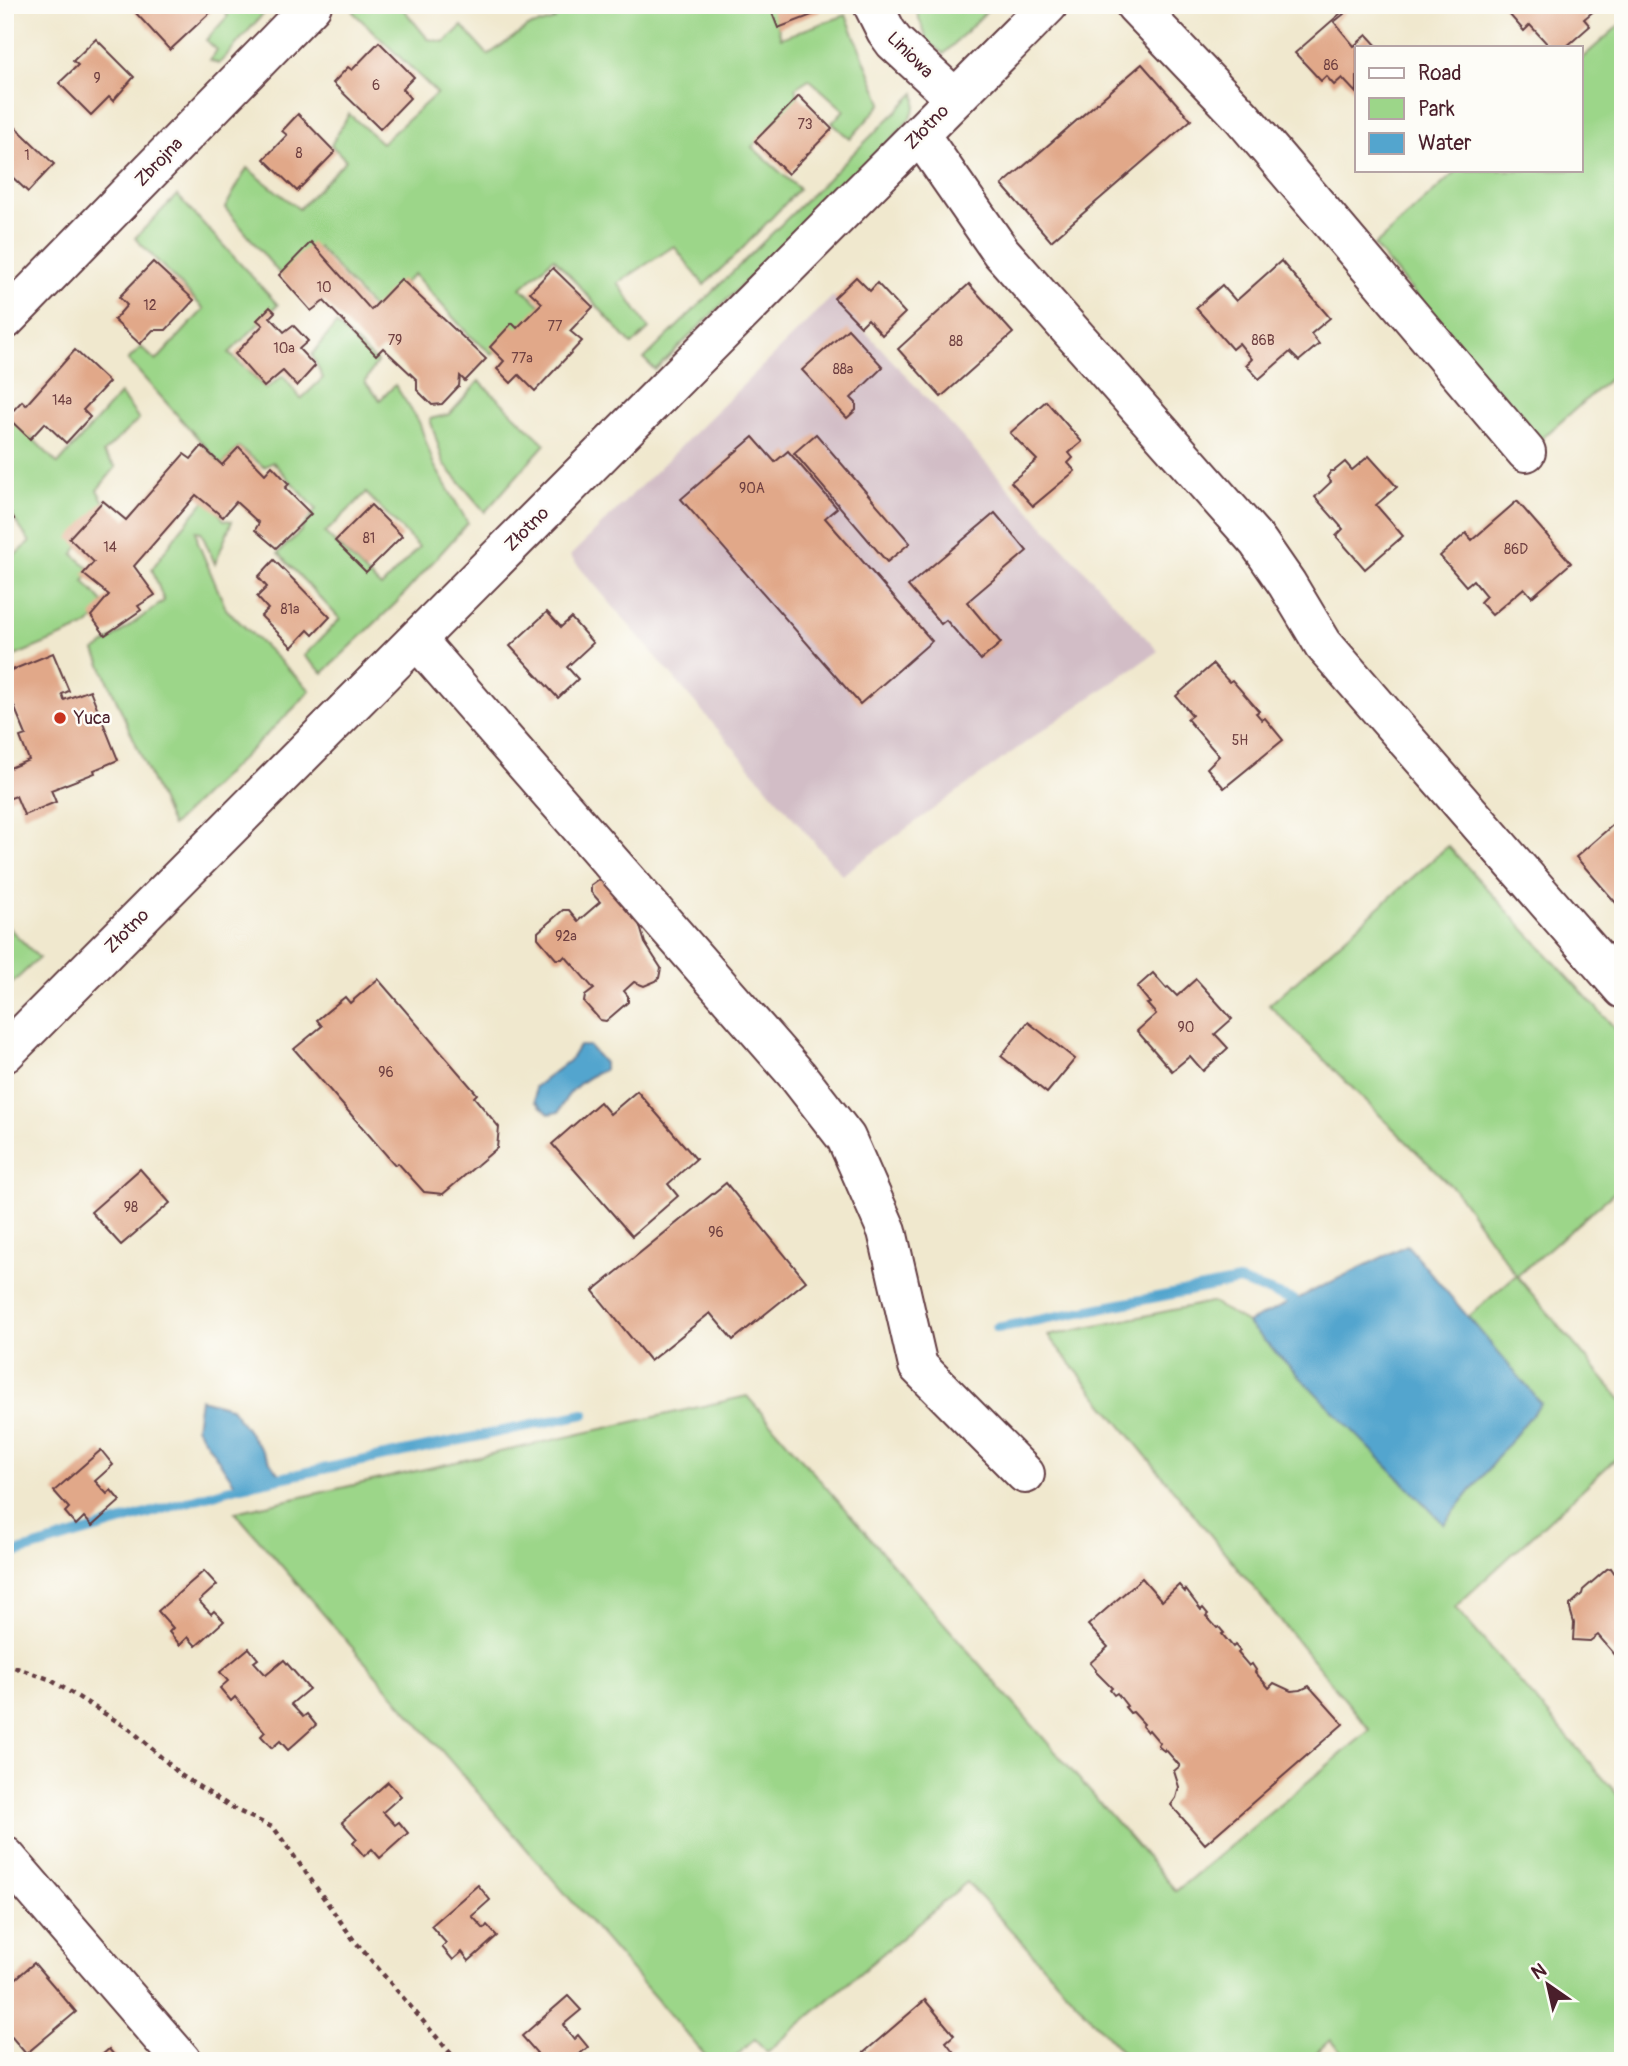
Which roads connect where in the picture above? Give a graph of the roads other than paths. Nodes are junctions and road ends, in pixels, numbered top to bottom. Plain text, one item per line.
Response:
1 (312, 5) edge
2 (873, 5) edge
3 (1048, 5) edge
4 (1135, 5) edge
5 (955, 98) junction
6 (920, 135) junction
7 (5, 320) edge
8 (1526, 452) dead end
9 (417, 640) junction
10 (1623, 989) edge
11 (5, 1053) edge
12 (1025, 1474) dead end
13 (5, 1856) edge
14 (182, 2061) edge

1 - 7 street, Zbrojna
2 - 5 street, Liniowa
3 - 5 street, Złotno
4 - 8 street
5 - 6 street, Złotno
6 - 9 street, Złotno
6 - 10 street
9 - 11 street, Złotno
9 - 12 street
13 - 14 street

